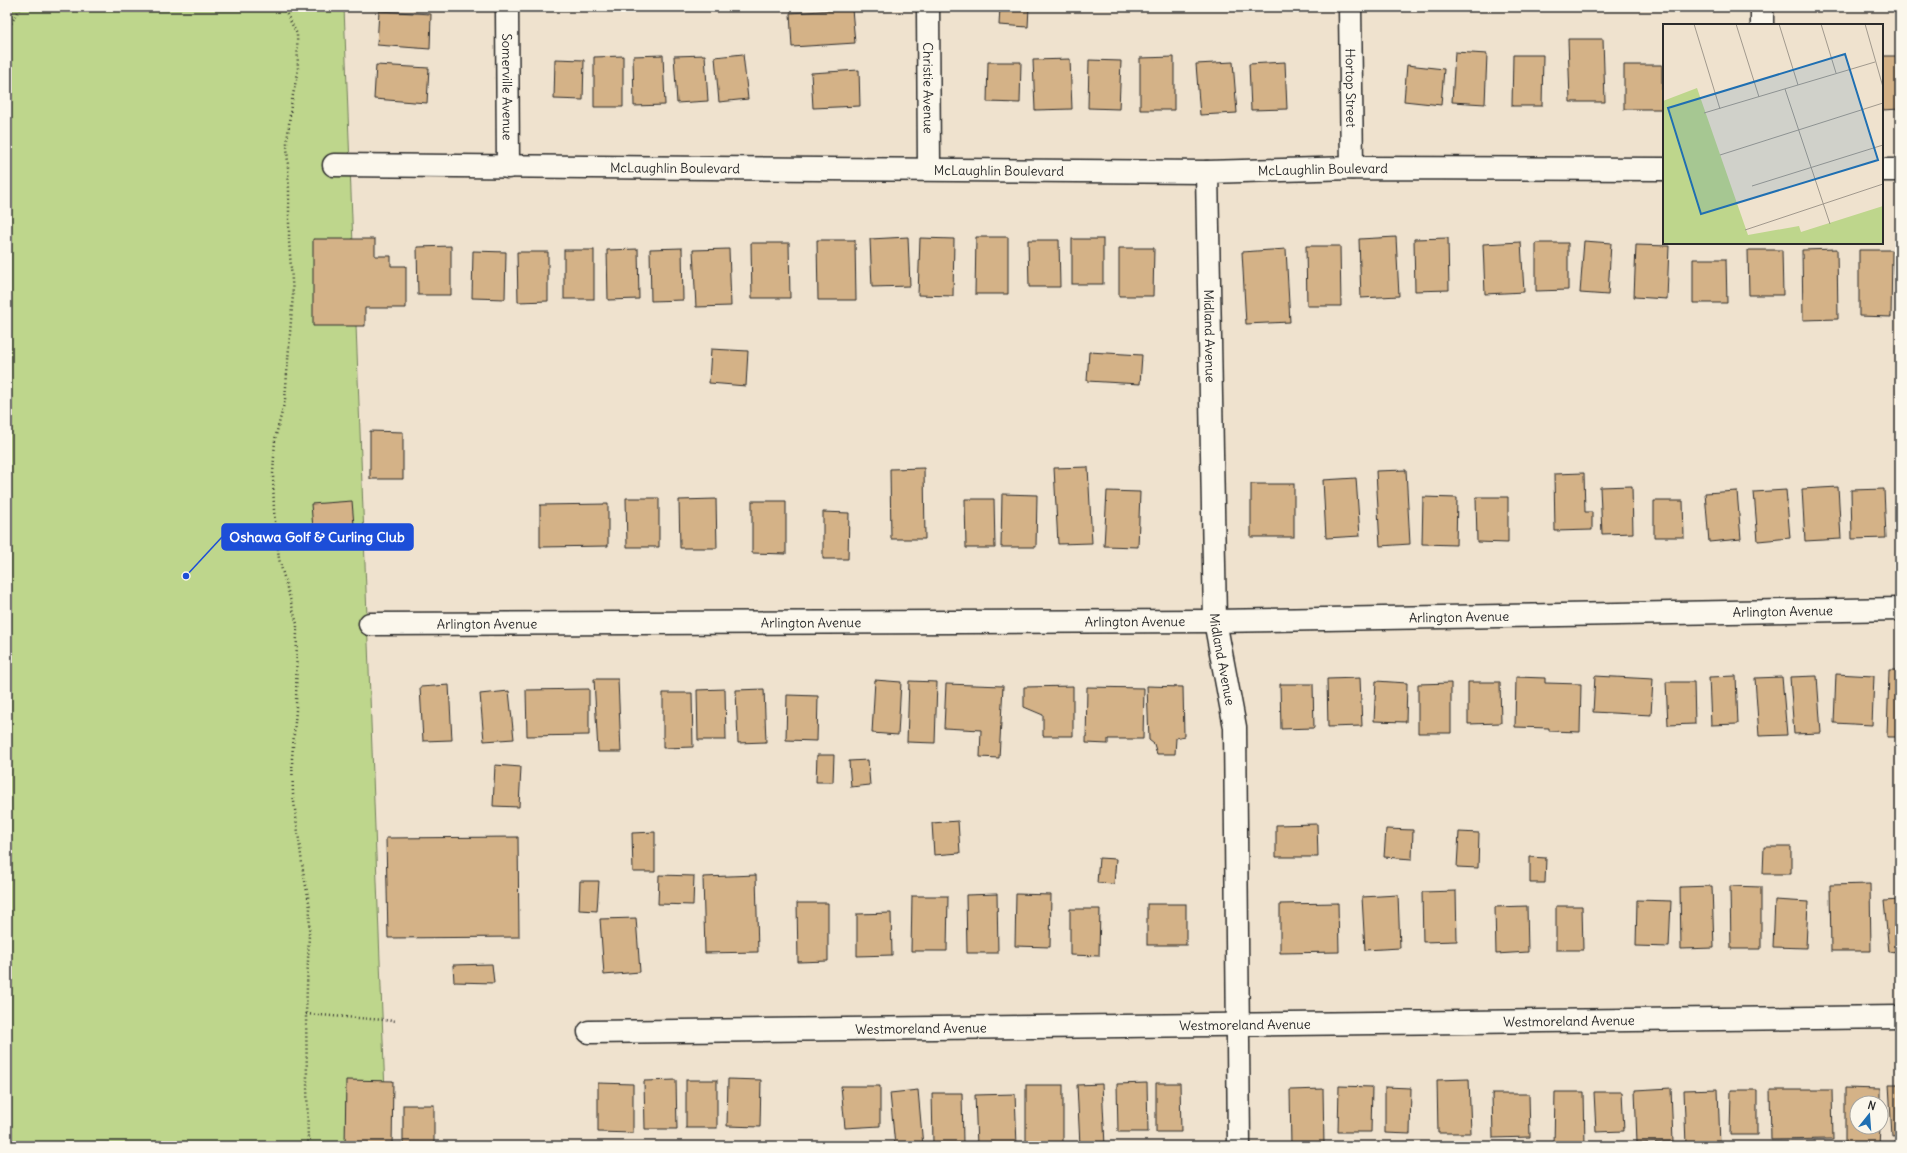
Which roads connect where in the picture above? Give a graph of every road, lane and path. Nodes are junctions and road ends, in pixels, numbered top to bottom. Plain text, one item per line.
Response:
1 (21, 7) edge
2 (283, 7) edge
3 (507, 7) edge
4 (928, 7) edge
5 (1350, 7) edge
6 (1762, 7) edge
7 (1762, 24) edge
8 (7, 30) edge
9 (334, 165) dead end
10 (508, 167) junction
11 (929, 168) junction
12 (1352, 168) junction
13 (1663, 169) edge
14 (1883, 170) edge
15 (1900, 170) edge
16 (1207, 172) junction
17 (1900, 609) edge
18 (1215, 620) junction
19 (370, 624) dead end
20 (306, 1014) junction
21 (1900, 1017) edge
22 (397, 1021) dead end
23 (1240, 1024) junction
24 (589, 1032) dead end
25 (308, 1146) edge
26 (1239, 1146) edge

1 - 8 path
2 - 20 path
3 - 10 street, Somerville Avenue
4 - 11 street, Christie Avenue
5 - 12 street, Hortop Street
6 - 7 street
9 - 10 street, McLaughlin Boulevard
10 - 11 street, McLaughlin Boulevard
11 - 16 street, McLaughlin Boulevard
12 - 13 street, McLaughlin Boulevard
12 - 16 street, McLaughlin Boulevard
14 - 15 street
16 - 18 street, Midland Avenue
17 - 18 street, Arlington Avenue
18 - 19 street, Arlington Avenue
18 - 23 street, Midland Avenue
20 - 22 path
20 - 25 path
21 - 23 street, Westmoreland Avenue
23 - 24 street, Westmoreland Avenue
23 - 26 street, Midland Avenue

